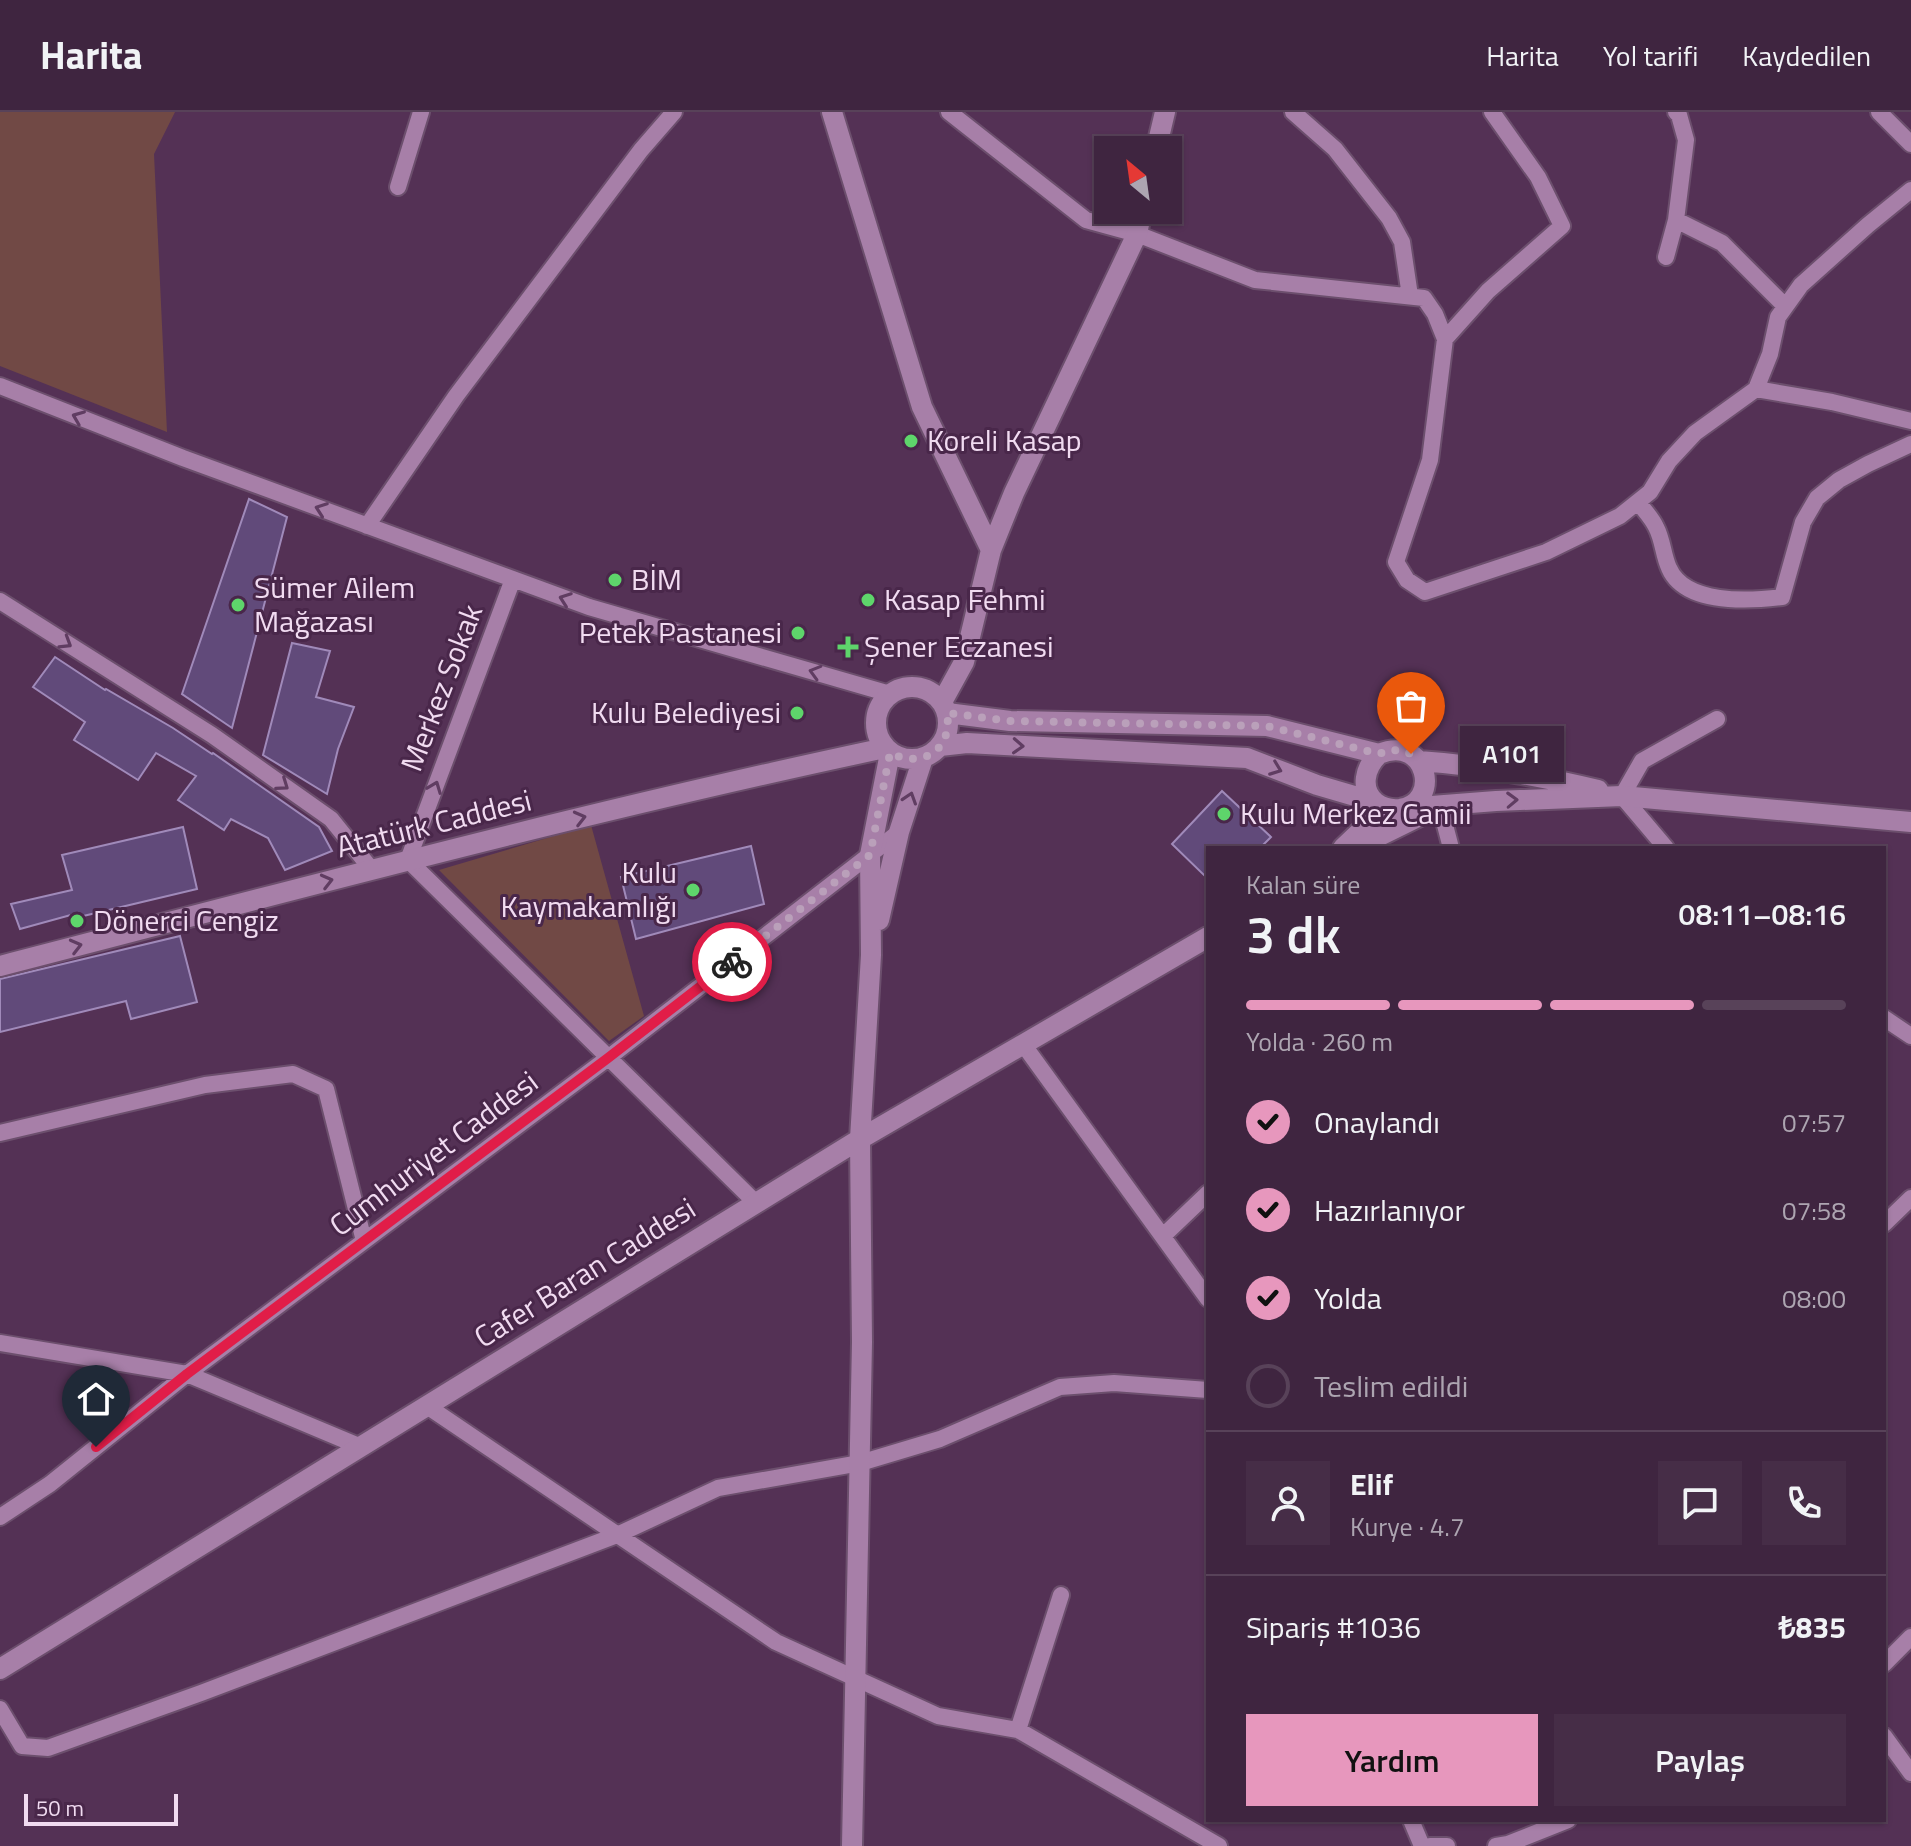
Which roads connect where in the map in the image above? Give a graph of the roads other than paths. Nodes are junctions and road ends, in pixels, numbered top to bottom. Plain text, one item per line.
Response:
1 (421, 112) edge
2 (674, 112) edge
3 (832, 112) edge
4 (949, 112) edge
5 (1165, 112) edge
6 (1293, 112) edge
7 (1492, 112) edge
8 (1676, 112) edge
9 (1879, 112) edge
10 (1159, 136) edge
11 (1911, 144) edge
12 (398, 187) dead end
13 (1911, 190) edge
14 (1676, 220) junction
15 (1139, 224) edge
16 (1137, 234) junction
17 (1666, 257) dead end
18 (1410, 296) junction
19 (1785, 306) junction
20 (1445, 339) junction
21 (0, 386) edge
22 (1756, 389) junction
23 (1911, 421) edge
24 (1911, 444) edge
25 (1638, 502) junction
26 (367, 526) junction
27 (991, 550) junction
28 (513, 579) junction
29 (0, 601) edge
30 (890, 694) junction
31 (944, 707) junction
32 (1717, 719) dead end
33 (940, 746) junction
34 (888, 750) junction
35 (1379, 754) junction
36 (923, 758) junction
37 (1419, 761) junction
38 (1622, 796) junction
39 (1380, 805) junction
40 (1440, 806) junction
41 (1406, 808) junction
42 (1911, 822) edge
43 (899, 832) junction
44 (1345, 846) edge
45 (1359, 846) edge
46 (1450, 846) edge
47 (1664, 846) edge
48 (870, 855) junction
49 (408, 860) junction
50 (372, 870) junction
51 (1206, 939) edge
52 (871, 955) junction
53 (0, 966) edge
54 (1886, 1019) edge
55 (1911, 1036) edge
56 (1023, 1044) junction
57 (608, 1058) junction
58 (0, 1133) edge
59 (860, 1139) junction
60 (1206, 1195) edge
61 (1911, 1198) edge
62 (756, 1203) junction
63 (1886, 1222) edge
64 (1163, 1236) junction
65 (364, 1241) junction
66 (1206, 1296) edge
67 (0, 1343) edge
68 (187, 1374) junction
69 (1206, 1390) edge
70 (427, 1406) junction
71 (361, 1447) junction
72 (860, 1463) junction
73 (0, 1517) edge
74 (617, 1535) junction
75 (1061, 1595) dead end
76 (1911, 1637) edge
77 (1886, 1662) edge
78 (0, 1669) edge
79 (857, 1678) junction
80 (0, 1709) edge
81 (1018, 1730) junction
82 (1886, 1739) edge
83 (1911, 1773) edge
84 (1412, 1822) edge
85 (1563, 1822) edge
86 (852, 1846) edge
87 (1219, 1846) edge
88 (1422, 1846) edge
89 (1430, 1846) edge
90 (1447, 1846) edge
91 (1496, 1846) edge

1 - 12 street
2 - 26 street
3 - 27 street
4 - 16 street
5 - 10 street
6 - 18 street
7 - 20 street
8 - 14 street
9 - 11 street
13 - 19 street
14 - 17 street
14 - 19 street
15 - 16 street
16 - 18 street
16 - 27 street
18 - 20 street
19 - 22 street
20 - 25 street
26 -> 21 street
22 - 23 street
22 - 25 street
24 - 25 street
26 - 28 street
27 - 31 street
30 -> 28 street
49 -> 28 street, Merkez Sokak
29 -> 50 street
30 - 31 street
30 - 34 street
31 - 33 street
31 - 35 street
32 - 38 street
33 - 36 street
33 -> 39 street
34 - 36 street
34 - 48 street
49 -> 34 street, Atatürk Caddesi
35 - 37 street
35 - 39 street
43 -> 36 street
37 - 38 street
37 - 41 street
40 -> 38 street
38 - 42 street
38 - 47 street
39 - 41 street
39 - 44 street
40 - 41 street
40 - 45 street
40 - 46 street
43 - 48 street, Cumhuriyet Caddesi
43 - 52 street
48 - 52 street
48 - 57 street, Cumhuriyet Caddesi
49 - 50 street, Atatürk Caddesi
49 - 57 street
53 -> 50 street, Atatürk Caddesi
51 - 56 street, Cafer Baran Caddesi
52 - 59 street
54 - 55 street
56 - 59 street, Cafer Baran Caddesi
56 - 64 street
57 - 62 street
57 - 65 street, Cumhuriyet Caddesi
58 - 65 street
59 - 62 street, Cafer Baran Caddesi
59 - 72 street
60 - 64 street
61 - 63 street
62 - 70 street, Cafer Baran Caddesi
64 - 66 street
65 - 68 street, Cumhuriyet Caddesi
67 - 68 street
68 - 71 street
68 - 73 street, Cumhuriyet Caddesi
69 - 72 street
70 - 71 street, Cafer Baran Caddesi
70 - 74 street
71 - 78 street, Cafer Baran Caddesi
72 - 74 street
72 - 79 street
74 - 79 street
74 - 80 street
75 - 81 street
76 - 77 street
79 - 81 street
79 - 86 street
81 - 87 street
82 - 83 street
84 - 88 street
85 - 91 street
89 - 90 street

